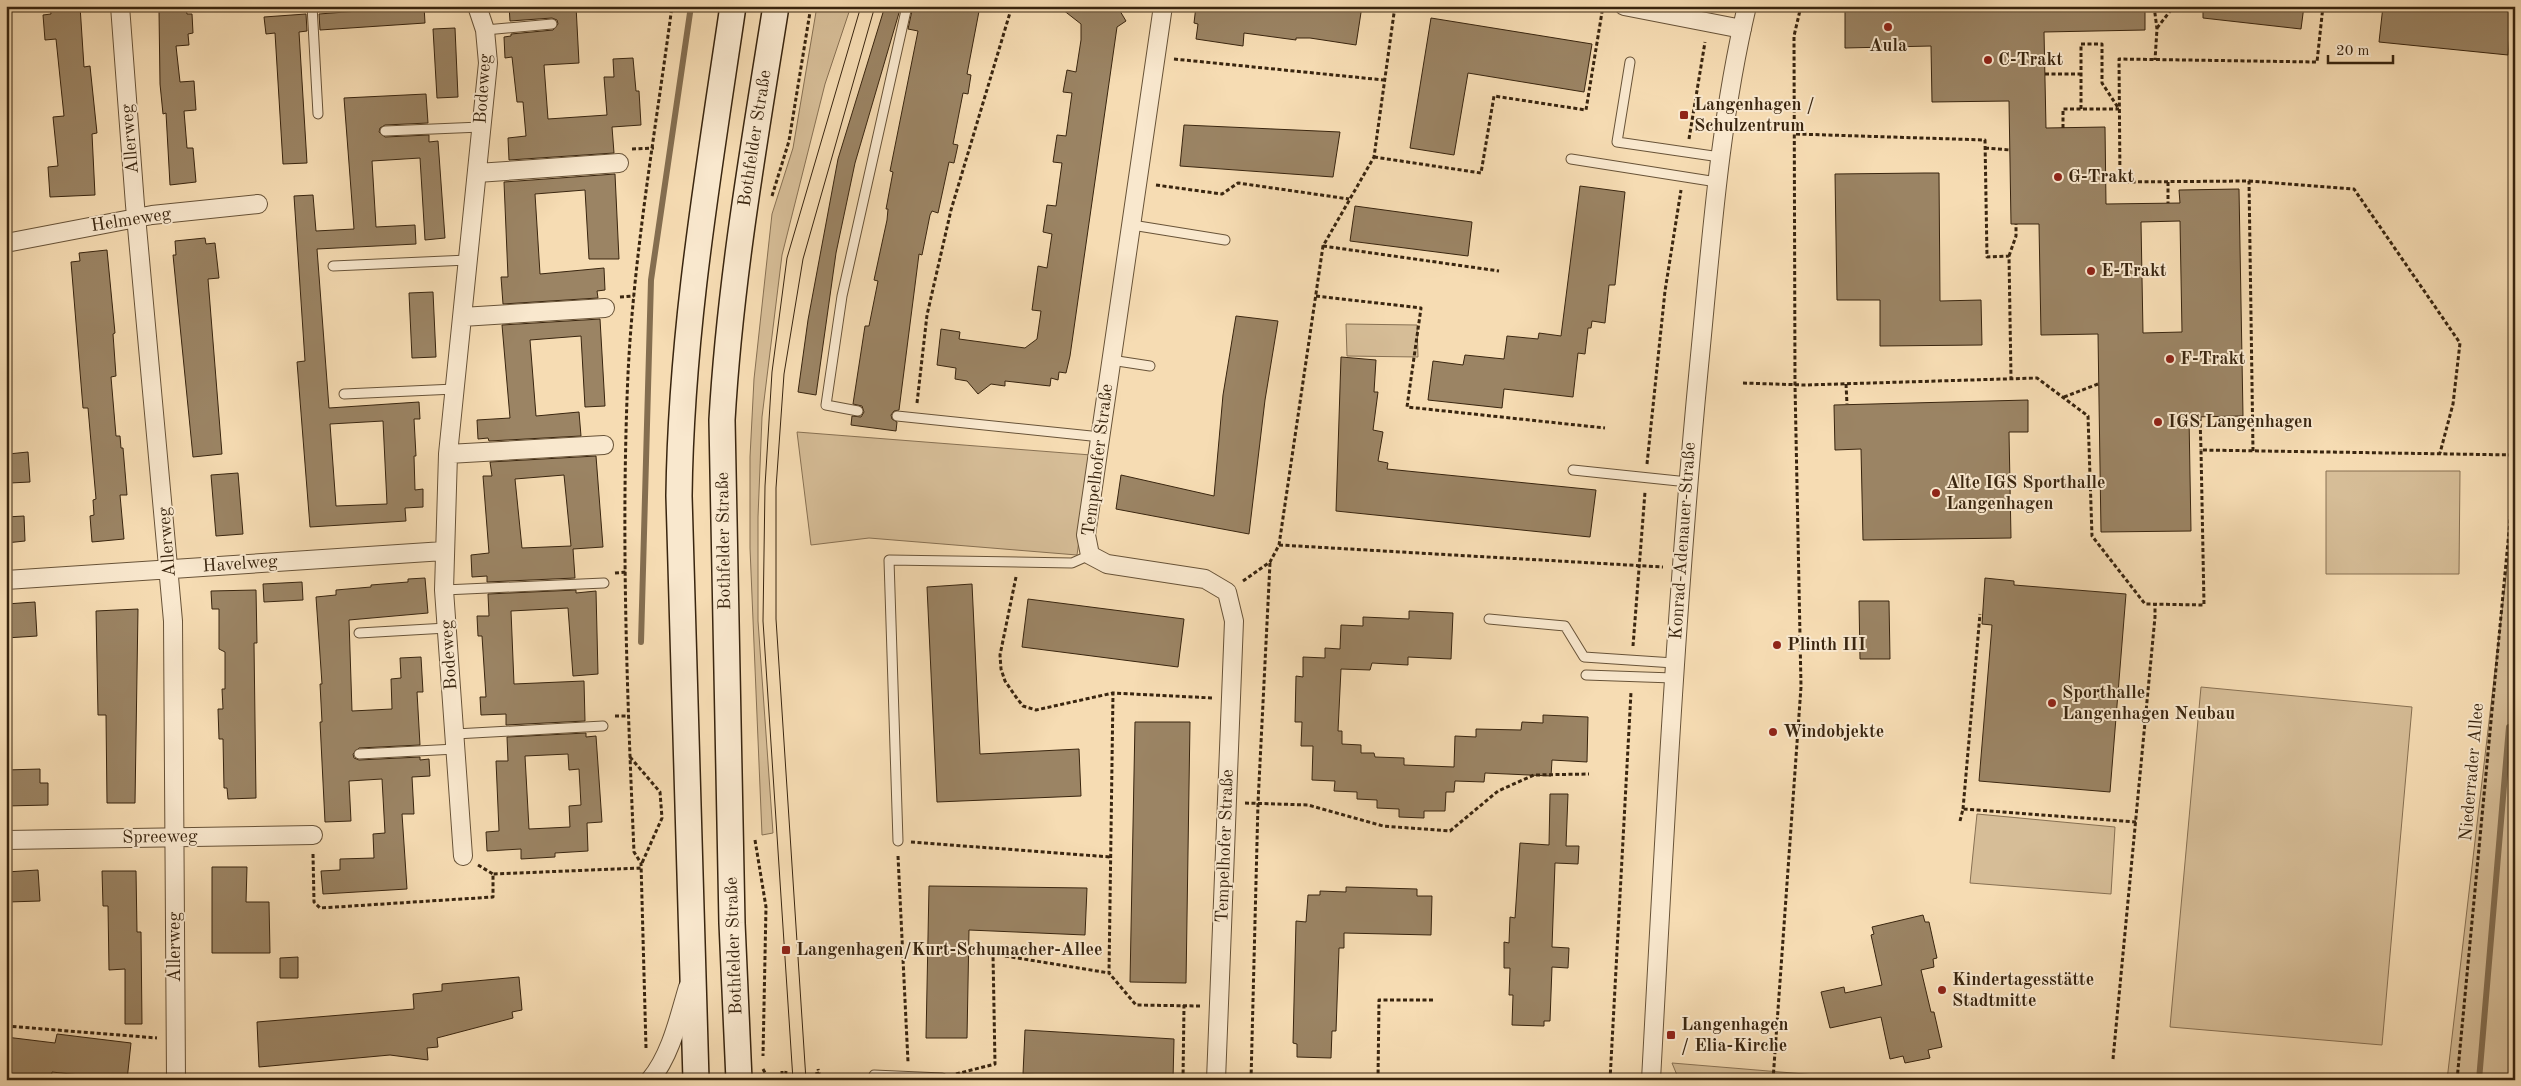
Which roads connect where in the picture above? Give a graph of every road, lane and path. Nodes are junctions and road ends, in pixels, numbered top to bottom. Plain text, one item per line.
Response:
1 (120, 6) edge
2 (312, 6) edge
3 (477, 6) edge
4 (672, 6) edge
5 (733, 6) edge
6 (776, 6) edge
7 (811, 6) edge
8 (907, 6) edge
9 (1012, 6) edge
10 (1163, 6) edge
11 (1396, 6) edge
12 (1603, 6) edge
13 (1624, 6) edge
14 (1747, 6) edge
15 (1800, 6) edge
16 (2154, 6) edge
17 (2174, 6) edge
18 (2323, 6) edge
19 (1708, 23) junction
20 (552, 24) dead end
21 (2157, 28) junction
22 (1742, 29) junction
23 (485, 30) junction
24 (1156, 57) junction
25 (2155, 60) junction
26 (1630, 62) dead end
27 (2045, 74) dead end
28 (2081, 74) junction
29 (1384, 80) junction
30 (2081, 109) junction
31 (2120, 109) junction
32 (318, 114) dead end
33 (481, 127) junction
34 (2063, 128) dead end
35 (385, 130) dead end
36 (1796, 134) junction
37 (654, 148) junction
38 (1985, 148) junction
39 (641, 149) dead end
40 (2010, 150) dead end
41 (1687, 153) junction
42 (1374, 157) junction
43 (1720, 157) junction
44 (1571, 159) dead end
45 (618, 163) dead end
46 (476, 173) junction
47 (1683, 177) junction
48 (2249, 181) junction
49 (1138, 182) junction
50 (1717, 182) junction
51 (2168, 182) junction
52 (1350, 200) junction
53 (2168, 203) dead end
54 (258, 204) dead end
55 (769, 205) dead end
56 (137, 218) junction
57 (2016, 224) dead end
58 (1132, 226) junction
59 (1225, 240) dead end
60 (6, 243) edge
61 (1323, 246) junction
62 (2009, 256) junction
63 (468, 260) junction
64 (333, 266) dead end
65 (1500, 271) dead end
66 (634, 296) junction
67 (1316, 296) junction
68 (619, 297) dead end
69 (605, 308) dead end
70 (462, 317) junction
71 (1111, 360) junction
72 (1150, 366) dead end
73 (2011, 378) junction
74 (1743, 383) dead end
75 (1795, 384) junction
76 (1846, 384) junction
77 (2098, 384) dead end
78 (455, 389) junction
79 (344, 394) dead end
80 (2063, 397) junction
81 (1847, 404) dead end
82 (858, 411) dead end
83 (898, 416) dead end
84 (2200, 417) dead end
85 (915, 419) junction
86 (1606, 428) dead end
87 (1101, 437) junction
88 (604, 445) dead end
89 (2201, 450) junction
90 (2253, 450) junction
91 (2440, 453) junction
92 (448, 454) junction
93 (2515, 455) edge
94 (2515, 468) edge
95 (1573, 470) dead end
96 (1646, 478) junction
97 (1688, 482) junction
98 (1279, 545) junction
99 (444, 551) junction
100 (1090, 556) junction
101 (1018, 561) junction
102 (1270, 562) junction
103 (1639, 566) junction
104 (1681, 567) junction
105 (170, 569) junction
106 (626, 572) junction
107 (612, 573) dead end
108 (6, 580) edge
109 (604, 583) dead end
110 (444, 590) junction
111 (1227, 592) junction
112 (2155, 604) junction
113 (1980, 614) dead end
114 (1489, 619) dead end
115 (447, 628) junction
116 (359, 633) dead end
117 (1632, 661) junction
118 (1674, 670) junction
119 (1586, 675) dead end
120 (1631, 676) junction
121 (1114, 693) junction
122 (1230, 699) junction
123 (609, 716) dead end
124 (628, 716) junction
125 (602, 726) dead end
126 (455, 742) junction
127 (360, 754) dead end
128 (630, 757) junction
129 (1589, 774) dead end
130 (1227, 802) junction
131 (1258, 803) junction
132 (1963, 809) junction
133 (1960, 821) dead end
134 (2136, 822) junction
135 (313, 835) joint
136 (755, 835) dead end
137 (174, 837) junction
138 (6, 840) edge
139 (898, 841) junction
140 (463, 856) dead end
141 (1111, 857) junction
142 (641, 864) junction
143 (641, 868) junction
144 (693, 972) junction
145 (1109, 973) junction
146 (1434, 1000) dead end
147 (1184, 1005) junction
148 (1219, 1006) junction
149 (6, 1026) edge
150 (175, 1040) junction
151 (646, 1053) dead end
152 (2114, 1059) dead end
153 (908, 1065) dead end
154 (784, 1071) dead end
155 (816, 1071) dead end
156 (874, 1074) dead end
157 (943, 1079) edge
158 (176, 1080) edge
159 (650, 1080) edge
160 (696, 1080) edge
161 (738, 1080) edge
162 (768, 1080) edge
163 (784, 1080) edge
164 (816, 1080) edge
165 (1183, 1080) edge
166 (1216, 1080) edge
167 (1251, 1080) edge
168 (1378, 1080) edge
169 (1610, 1080) edge
170 (1651, 1080) edge
171 (1773, 1080) edge
172 (2457, 1080) edge

1 - 56 street, Allerweg
2 - 32 lane
3 - 23 street, Bodeweg
4 - 37 path
5 - 144 main road
6 - 161 main road, Bothfelder Straße
7 - 55 path
8 - 82 lane
9 - 85 path
10 - 24 street, Tempelhofer Straße
11 - 29 path
12 - 42 path
13 - 19 street
14 - 22 street, Konrad-Adenauer-Straße
15 - 36 path
16 - 21 path
17 - 21 path
18 - 25 path
19 - 22 street
19 - 41 path
20 - 23 lane
21 - 25 path
22 - 43 street, Konrad-Adenauer-Straße
23 - 33 street, Bodeweg
24 - 29 path
24 - 49 street, Tempelhofer Straße
25 - 31 path
26 - 41 lane
27 - 28 path
28 - 30 path
28 - 31 path
29 - 42 path
30 - 31 path
30 - 34 path
31 - 51 path
33 - 35 lane
33 - 46 street, Bodeweg
36 - 38 path
36 - 75 path
37 - 39 path
37 - 66 path
38 - 40 path
38 - 62 path
41 - 43 lane
42 - 52 path
43 - 50 street, Konrad-Adenauer-Straße
44 - 47 lane
45 - 46 street
46 - 63 street, Bodeweg
47 - 50 lane
47 - 96 path
48 - 51 path
48 - 90 path
48 - 91 path
49 - 52 path
49 - 58 street, Tempelhofer Straße
50 - 97 street, Konrad-Adenauer-Straße
51 - 53 path
52 - 61 path
54 - 56 street, Helmeweg
56 - 60 street, Helmeweg
56 - 105 street, Allerweg
57 - 62 path
58 - 59 lane
58 - 71 street, Tempelhofer Straße
61 - 65 path
61 - 67 path
62 - 73 path
63 - 64 lane
63 - 70 street, Bodeweg
66 - 68 path
66 - 106 path
67 - 86 path
67 - 98 path
69 - 70 street
70 - 78 street, Bodeweg
71 - 72 lane
71 - 87 street, Tempelhofer Straße
73 - 76 path
73 - 80 path
74 - 75 path
75 - 76 path
75 - 171 path
76 - 81 path
77 - 80 path
78 - 79 lane
78 - 92 street, Bodeweg
80 - 112 path
83 - 85 lane
84 - 89 path
85 - 87 lane
87 - 100 street, Tempelhofer Straße
88 - 92 street
89 - 90 path
89 - 112 path
90 - 91 path
91 - 93 path
92 - 99 street, Bodeweg
94 - 172 path, Niederrader Allee
95 - 96 lane
96 - 97 lane
96 - 103 path
97 - 104 street, Konrad-Adenauer-Straße
98 - 102 path
98 - 103 path
99 - 105 street, Havelweg
99 - 110 street, Bodeweg
100 - 101 lane
100 - 111 street, Tempelhofer Straße
101 - 121 path
101 - 139 lane
102 - 111 path
102 - 131 path
103 - 104 path
103 - 117 path
104 - 118 street, Konrad-Adenauer-Straße
105 - 108 street, Havelweg
105 - 137 street, Allerweg
106 - 107 path
106 - 124 path
109 - 110 lane
110 - 115 street, Bodeweg
111 - 122 street, Tempelhofer Straße
112 - 134 path
113 - 132 path
114 - 117 lane
115 - 116 lane
115 - 126 street, Bodeweg
117 - 118 lane
118 - 120 lane
118 - 170 street, Konrad-Adenauer-Straße
119 - 120 lane
120 - 169 path
121 - 122 path
121 - 141 path
122 - 130 street, Tempelhofer Straße
123 - 124 path
124 - 128 path
125 - 126 lane
126 - 127 lane
126 - 140 street, Bodeweg
128 - 142 path
128 - 142 path
129 - 131 path
130 - 131 path
130 - 148 street, Tempelhofer Straße
131 - 167 path
132 - 133 path
132 - 134 path
134 - 152 path
135 - 137 street, Spreeweg
135 - 143 path
136 - 162 path
137 - 138 street, Spreeweg
137 - 150 street, Allerweg
139 - 141 path
139 - 153 path
141 - 145 path
142 - 143 path
143 - 151 path
144 - 159 street
144 - 160 main road
145 - 147 path
145 - 157 path
146 - 168 path
147 - 148 path
147 - 165 path
148 - 166 street, Tempelhofer Straße
149 - 150 path
150 - 158 street, Allerweg
154 - 163 path
155 - 164 path
156 - 157 lane

